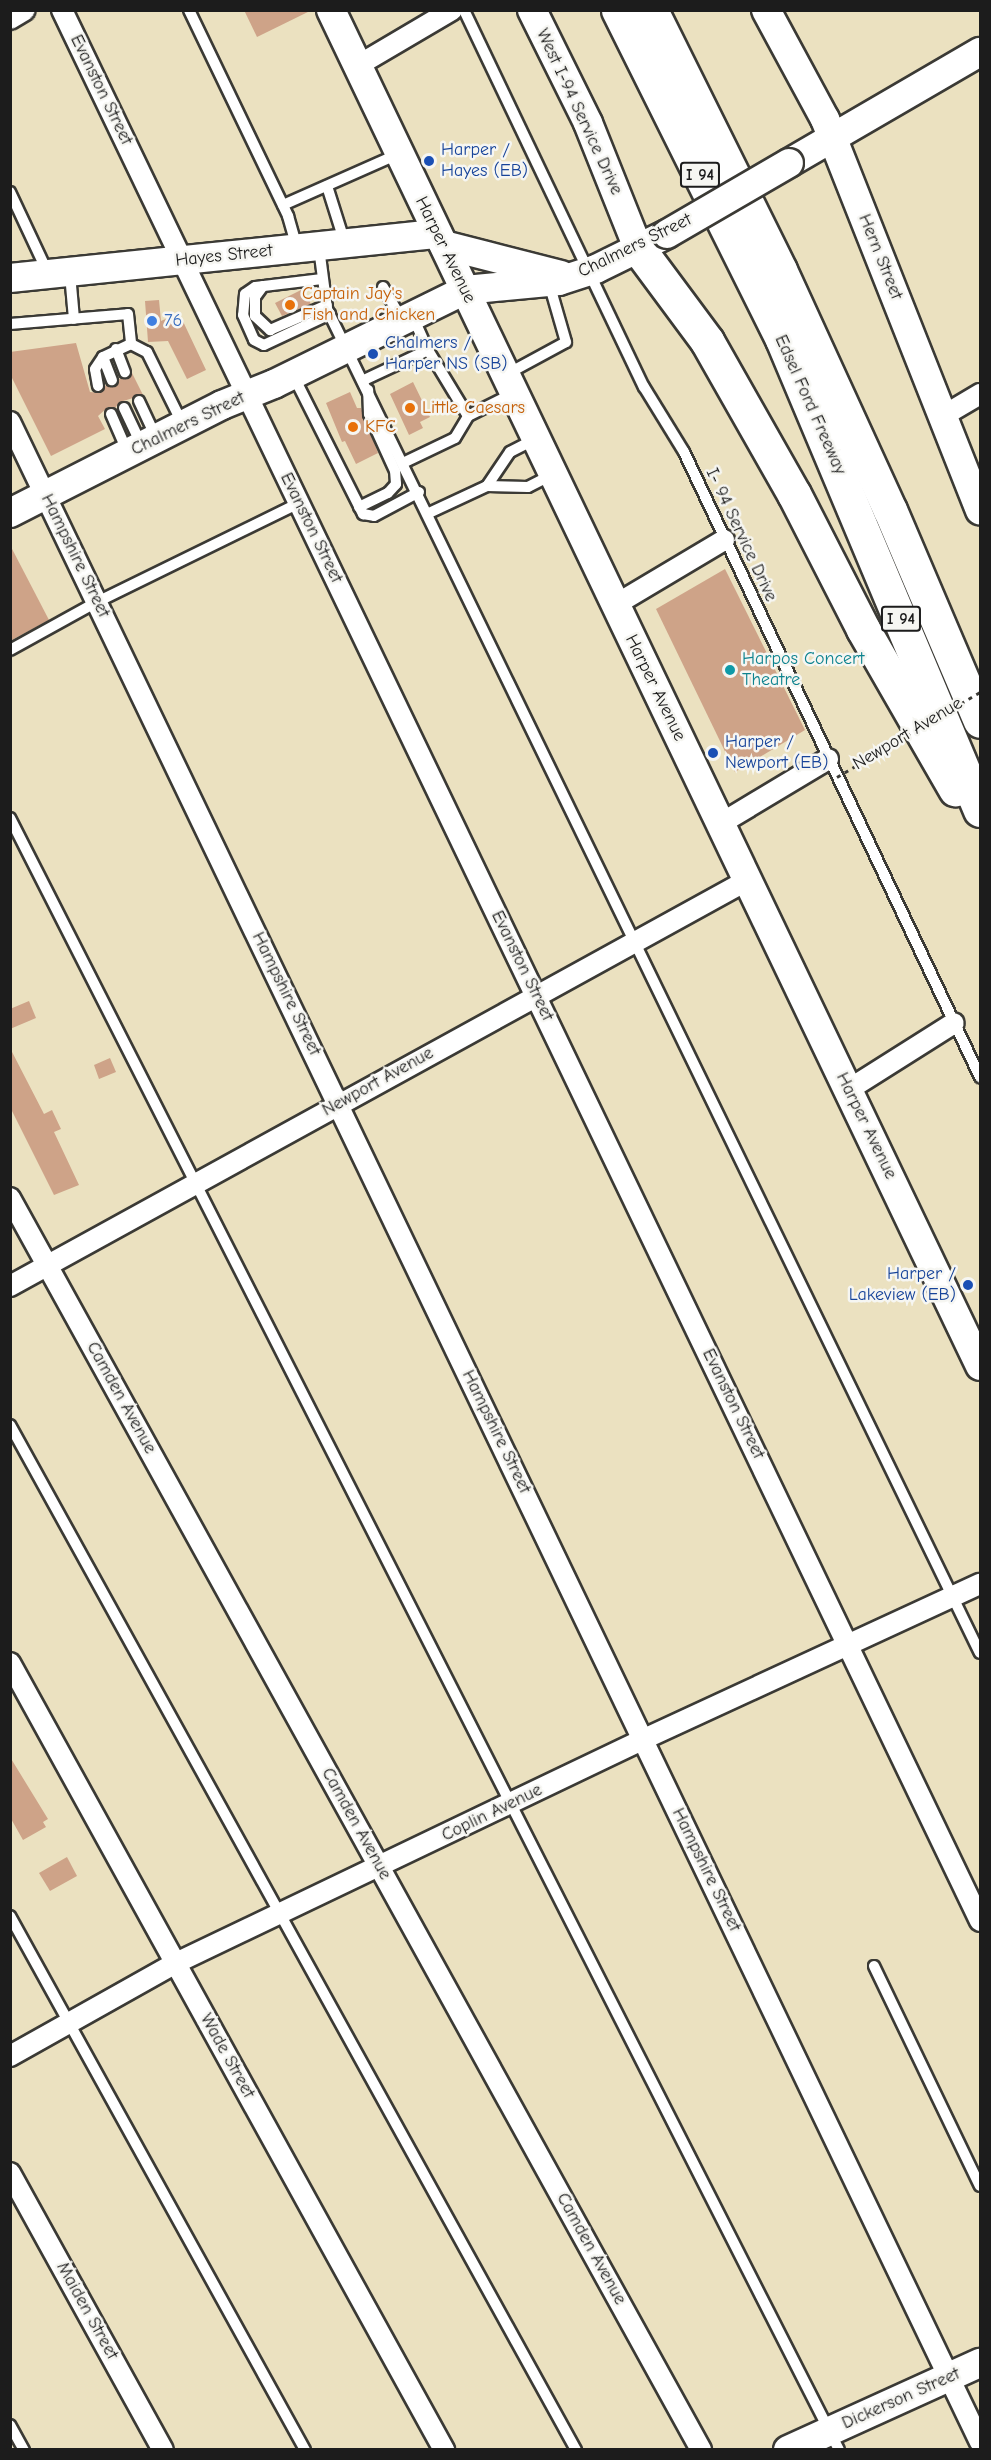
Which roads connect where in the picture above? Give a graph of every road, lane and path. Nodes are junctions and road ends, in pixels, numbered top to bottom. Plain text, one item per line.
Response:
1 (25, 10) edge
2 (62, 10) edge
3 (189, 10) edge
4 (331, 10) edge
5 (452, 10) edge
6 (464, 10) edge
7 (532, 10) edge
8 (618, 10) edge
9 (651, 10) edge
10 (765, 10) edge
11 (10, 19) edge
12 (981, 52) edge
13 (357, 66) junction
14 (833, 138) junction
15 (399, 153) junction
16 (327, 186) junction
17 (10, 192) edge
18 (283, 205) junction
19 (441, 240) junction
20 (653, 241) junction
21 (321, 246) junction
22 (184, 260) junction
23 (59, 273) junction
24 (570, 277) junction
25 (10, 278) edge
26 (322, 279) junction
27 (263, 286) junction
28 (383, 287) dead end
29 (465, 290) junction
30 (328, 309) junction
31 (407, 318) junction
32 (74, 319) junction
33 (10, 324) edge
34 (131, 344) junction
35 (348, 347) junction
36 (116, 349) junction
37 (428, 350) junction
38 (103, 357) junction
39 (125, 372) dead end
40 (292, 375) junction
41 (112, 380) dead end
42 (366, 384) junction
43 (510, 384) junction
44 (98, 386) dead end
45 (248, 394) junction
46 (981, 394) edge
47 (139, 401) dead end
48 (124, 408) dead end
49 (111, 414) dead end
50 (468, 416) junction
51 (943, 416) junction
52 (10, 422) edge
53 (183, 425) junction
54 (536, 439) junction
55 (142, 446) junction
56 (405, 462) junction
57 (553, 474) junction
58 (487, 486) junction
59 (420, 492) junction
60 (46, 495) junction
61 (299, 503) junction
62 (359, 507) junction
63 (981, 510) edge
64 (10, 513) edge
65 (429, 513) junction
66 (724, 540) junction
67 (97, 602) junction
68 (615, 605) junction
69 (10, 650) edge
70 (981, 692) edge
71 (981, 721) edge
72 (828, 759) junction
73 (837, 777) junction
74 (981, 810) edge
75 (10, 818) edge
76 (720, 824) junction
77 (981, 825) edge
78 (748, 880) junction
79 (637, 940) junction
80 (536, 995) junction
81 (954, 1023) junction
82 (981, 1077) edge
83 (848, 1090) junction
84 (339, 1104) junction
85 (193, 1185) junction
86 (10, 1198) edge
87 (48, 1265) junction
88 (10, 1286) edge
89 (978, 1356) edge
90 (10, 1425) edge
91 (981, 1584) edge
92 (954, 1597) junction
93 (848, 1644) junction
94 (981, 1653) edge
95 (10, 1663) edge
96 (644, 1739) junction
97 (509, 1804) junction
98 (380, 1867) junction
99 (278, 1914) junction
100 (10, 1916) edge
101 (981, 1921) edge
102 (176, 1963) junction
103 (874, 1966) dead end
104 (71, 2023) junction
105 (10, 2056) edge
106 (10, 2173) edge
107 (981, 2186) edge
108 (981, 2363) edge
109 (949, 2378) junction
110 (10, 2425) edge
111 (834, 2440) edge
112 (981, 2442) edge
113 (24, 2450) edge
114 (163, 2450) edge
115 (305, 2450) edge
116 (444, 2450) edge
117 (576, 2450) edge
118 (701, 2450) edge
119 (788, 2450) edge

1 - 11 street
2 - 22 street, Evanston Street
3 - 18 lane
4 - 13 street, Harper Avenue
5 - 13 street
6 - 24 lane, I- 94 Service Drive
7 - 20 street, West I-94 Service Drive
8 - 74 highway, Edsel Ford Freeway / I 94
9 - 71 highway, Edsel Ford Freeway / I 94
10 - 14 street, Hern Street
12 - 14 street, Chalmers Street
13 - 15 street, Harper Avenue
14 - 20 street, Chalmers Street, bridge
14 - 51 street, Hern Street
15 - 16 lane
15 - 19 street, Harper Avenue
16 - 18 lane
16 - 21 lane
17 - 23 lane
18 - 21 lane
19 - 21 street, Hayes Street
19 - 24 street
19 - 29 street, Harper Avenue
20 - 24 street, Chalmers Street
20 - 77 highway
21 - 22 street, Hayes Street
21 - 26 lane
22 - 23 street, Hayes Street
22 - 45 street, Evanston Street
23 - 25 street, Hayes Street
23 - 32 lane
24 - 29 street, Chalmers Street
24 - 43 lane
24 - 66 lane, I- 94 Service Drive
26 - 27 lane
26 - 30 lane
27 - 30 lane
27 - 30 lane
28 - 31 lane
29 - 31 street, Chalmers Street
29 - 43 street, Harper Avenue
30 - 35 lane
31 - 35 street, Chalmers Street
31 - 37 lane
32 - 33 lane
32 - 34 lane
34 - 36 lane
34 - 53 lane
35 - 40 street, Chalmers Street
35 - 42 lane
36 - 38 lane
36 - 39 lane
37 - 42 lane
37 - 50 lane
38 - 41 lane
38 - 44 lane
40 - 45 street, Chalmers Street
40 - 62 lane
42 - 56 lane
42 - 62 lane
43 - 50 lane
43 - 54 street, Harper Avenue
45 - 53 street, Chalmers Street
45 - 61 street, Evanston Street
46 - 51 street
47 - 55 lane
48 - 55 lane
49 - 55 lane
50 - 56 lane
51 - 63 street, Hern Street
52 - 60 street, Hampshire Street
53 - 55 street, Chalmers Street
54 - 57 street, Harper Avenue
54 - 58 lane
55 - 60 street, Chalmers Street
56 - 59 lane
57 - 58 lane
57 - 68 street, Harper Avenue
58 - 65 lane
59 - 62 lane
59 - 65 lane
60 - 64 street, Chalmers Street
60 - 67 street, Hampshire Street
61 - 67 lane
61 - 80 street, Evanston Street
65 - 79 lane
66 - 68 street
66 - 72 lane, I- 94 Service Drive
67 - 69 lane
67 - 84 street, Hampshire Street
68 - 76 street, Harper Avenue
70 - 73 path, Newport Avenue, bridge
72 - 73 lane, I- 94 Service Drive
72 - 76 street, Newport Avenue
73 - 81 lane, I- 94 Service Drive
75 - 85 lane
76 - 78 street, Harper Avenue
78 - 79 street, Newport Avenue
78 - 83 street, Harper Avenue
79 - 80 street, Newport Avenue
79 - 92 lane
80 - 84 street, Newport Avenue
80 - 93 street, Evanston Street
81 - 82 lane, I- 94 Service Drive
81 - 83 street
83 - 89 street, Harper Avenue
84 - 85 street, Newport Avenue
84 - 96 street, Hampshire Street
85 - 87 street, Newport Avenue
85 - 97 lane
86 - 87 street, Camden Avenue
87 - 88 street, Newport Avenue
87 - 98 street, Camden Avenue
90 - 99 lane
91 - 92 street, Coplin Avenue
92 - 93 street, Coplin Avenue
92 - 94 lane
93 - 96 street, Coplin Avenue
93 - 101 street, Evanston Street
95 - 102 street, Wade Street
96 - 97 street, Coplin Avenue
96 - 109 street, Hampshire Street
97 - 98 street, Coplin Avenue
97 - 111 lane
98 - 99 street, Coplin Avenue
98 - 118 street, Camden Avenue
99 - 102 street, Coplin Avenue
99 - 117 lane
100 - 104 lane
102 - 104 street, Coplin Avenue
102 - 116 street, Wade Street
103 - 107 lane
104 - 105 street, Coplin Avenue
104 - 115 lane
106 - 114 street, Maiden Street
108 - 109 street, Dickerson Street
109 - 111 street, Dickerson Street
109 - 112 street, Hampshire Street
110 - 113 lane
111 - 119 street, Dickerson Street

